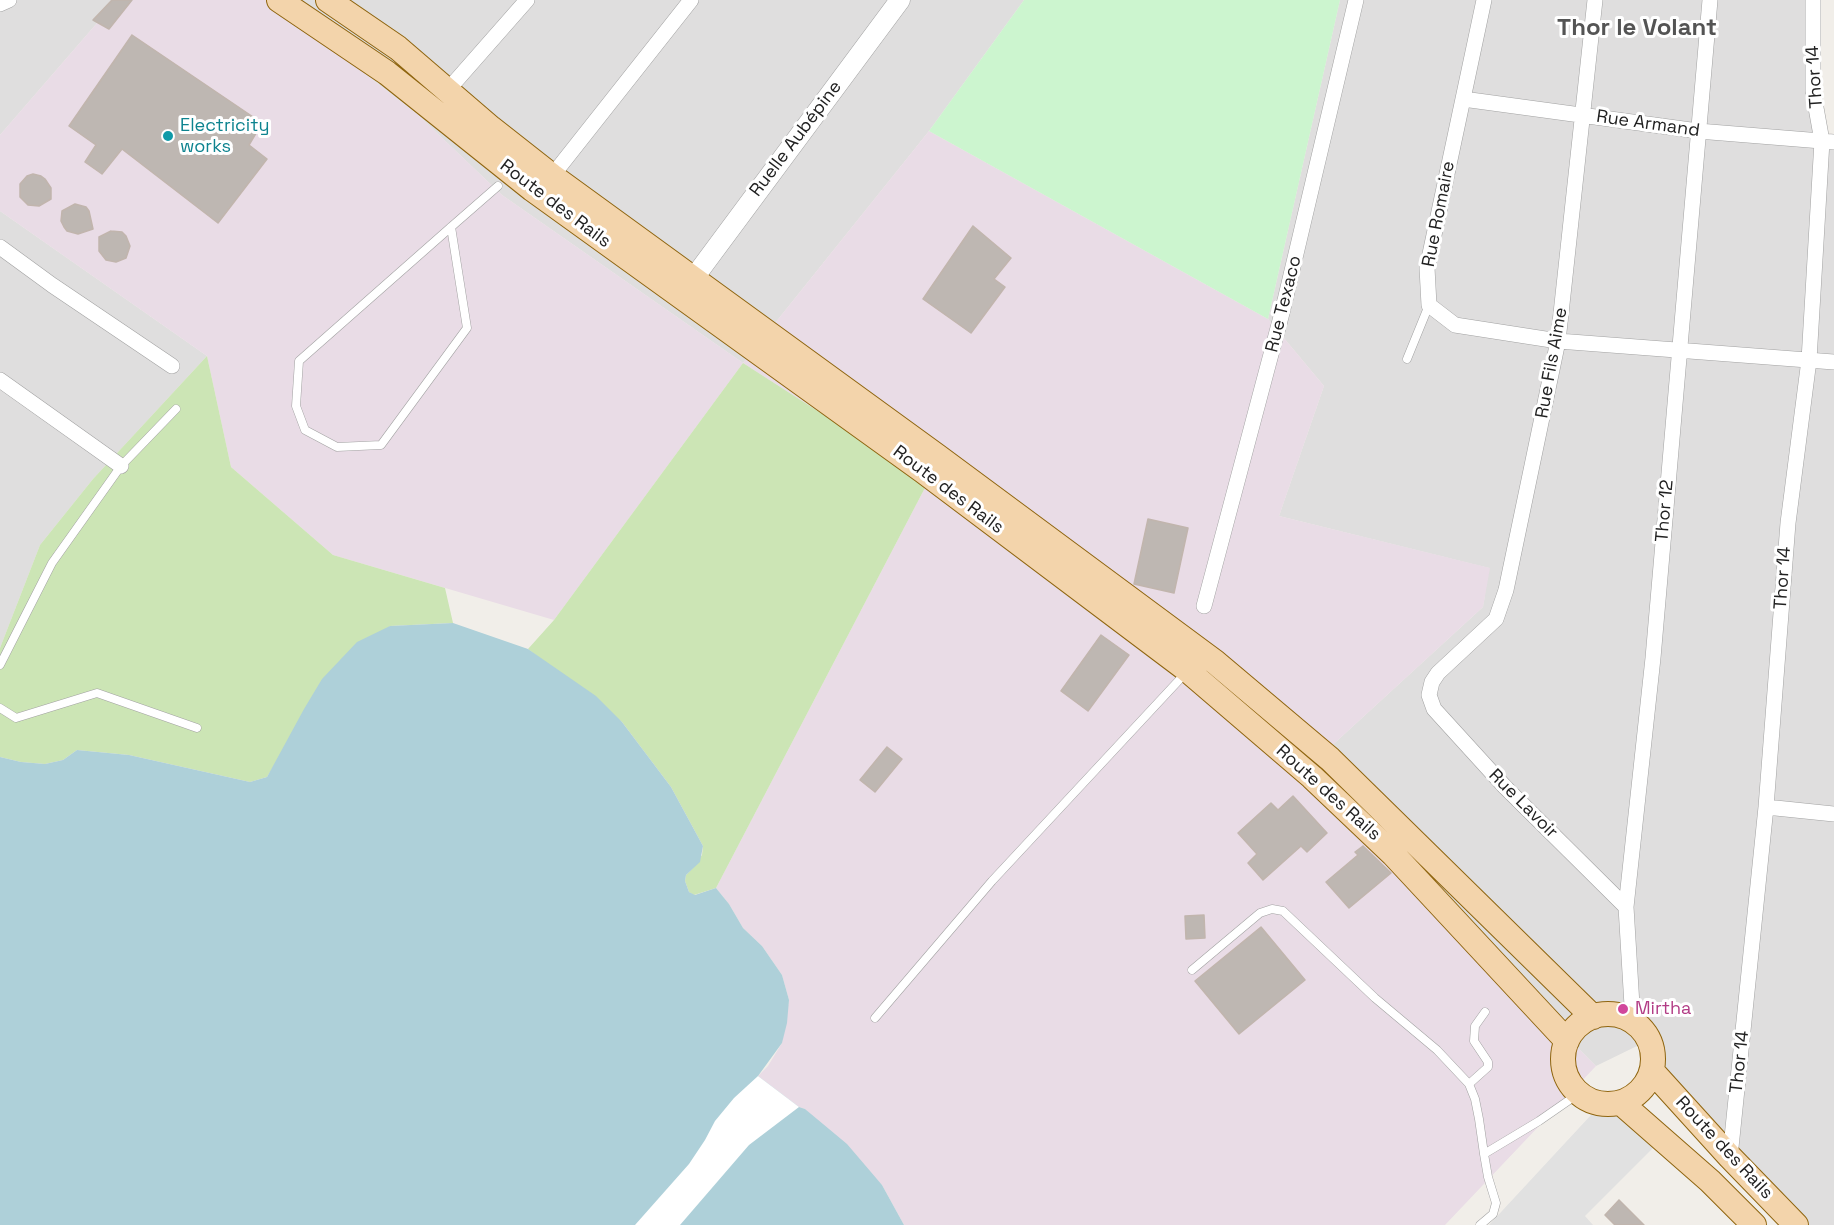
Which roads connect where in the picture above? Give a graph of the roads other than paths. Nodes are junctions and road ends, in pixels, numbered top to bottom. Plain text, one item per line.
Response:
1 (9, 0) edge
2 (279, 0) edge
3 (328, 0) edge
4 (526, 0) edge
5 (691, 0) edge
6 (900, 0) edge
7 (1356, 0) edge
8 (1484, 0) edge
9 (1595, 0) edge
10 (1710, 0) edge
11 (1813, 0) edge
12 (0, 4) edge
13 (447, 90) junction
14 (1463, 99) junction
15 (1583, 115) junction
16 (1698, 131) junction
17 (1828, 141) edge
18 (552, 176) junction
19 (498, 186) dead end
20 (451, 227) junction
21 (0, 247) edge
22 (693, 279) junction
23 (1429, 305) junction
24 (1558, 341) junction
25 (1681, 351) junction
26 (1407, 359) dead end
27 (1809, 360) junction
28 (1834, 362) edge
29 (172, 366) dead end
30 (0, 380) edge
31 (176, 409) dead end
32 (121, 466) junction
33 (1204, 606) dead end
34 (0, 665) edge
35 (1181, 678) dead end
36 (1429, 695) joint
37 (0, 708) edge
38 (197, 728) dead end
39 (1766, 807) junction
40 (1834, 814) edge
41 (1626, 907) junction
42 (1192, 970) dead end
43 (1485, 1012) dead end
44 (1593, 1017) junction
45 (875, 1018) dead end
46 (1633, 1022) junction
47 (1567, 1041) junction
48 (1652, 1071) junction
49 (1469, 1084) junction
50 (1578, 1094) junction
51 (1621, 1103) junction
52 (1484, 1154) junction
53 (1730, 1157) junction
54 (1480, 1225) edge
55 (1754, 1225) edge
56 (1796, 1225) edge

1 - 12 street
2 - 47 main road, Route des Rails
3 - 13 main road, Route des Rails
4 - 13 street
5 - 18 street
6 - 22 street, Ruelle Aubépine
7 - 33 street, Rue Texaco
8 - 14 street, Rue Romaire
9 - 15 street, Rue Fils Aime
10 - 16 street, Thor 12
11 - 17 street, Thor 14
13 - 18 main road, Route des Rails
14 - 15 street, Rue Armand
14 - 23 street, Rue Romaire
15 - 16 street, Rue Armand
15 - 24 street, Rue Fils Aime
16 - 17 street, Rue Armand
16 - 25 street, Thor 12
17 - 27 street, Thor 14
18 - 22 main road, Route des Rails
19 - 20 lane
20 - 20 lane
21 - 29 street
22 - 44 main road, Route des Rails
23 - 24 street
23 - 26 lane
24 - 25 street
24 - 36 street, Rue Fils Aime
25 - 27 street
25 - 41 street, Thor 12
27 - 28 street
27 - 39 street, Thor 14
30 - 32 street
31 - 32 lane
32 - 34 lane
35 - 45 lane
36 - 41 street, Rue Lavoir
37 - 38 lane
39 - 40 street
39 - 53 street, Thor 14
41 - 46 street, Thor 12
42 - 49 lane
43 - 49 lane
44 - 46 main road
44 - 47 main road
46 - 48 main road
47 - 50 main road
48 - 51 main road
48 - 53 main road, Route des Rails
49 - 52 lane
50 - 51 main road
50 - 52 lane
51 - 55 main road, Route des Rails
52 - 54 lane
53 - 56 main road, Route des Rails

